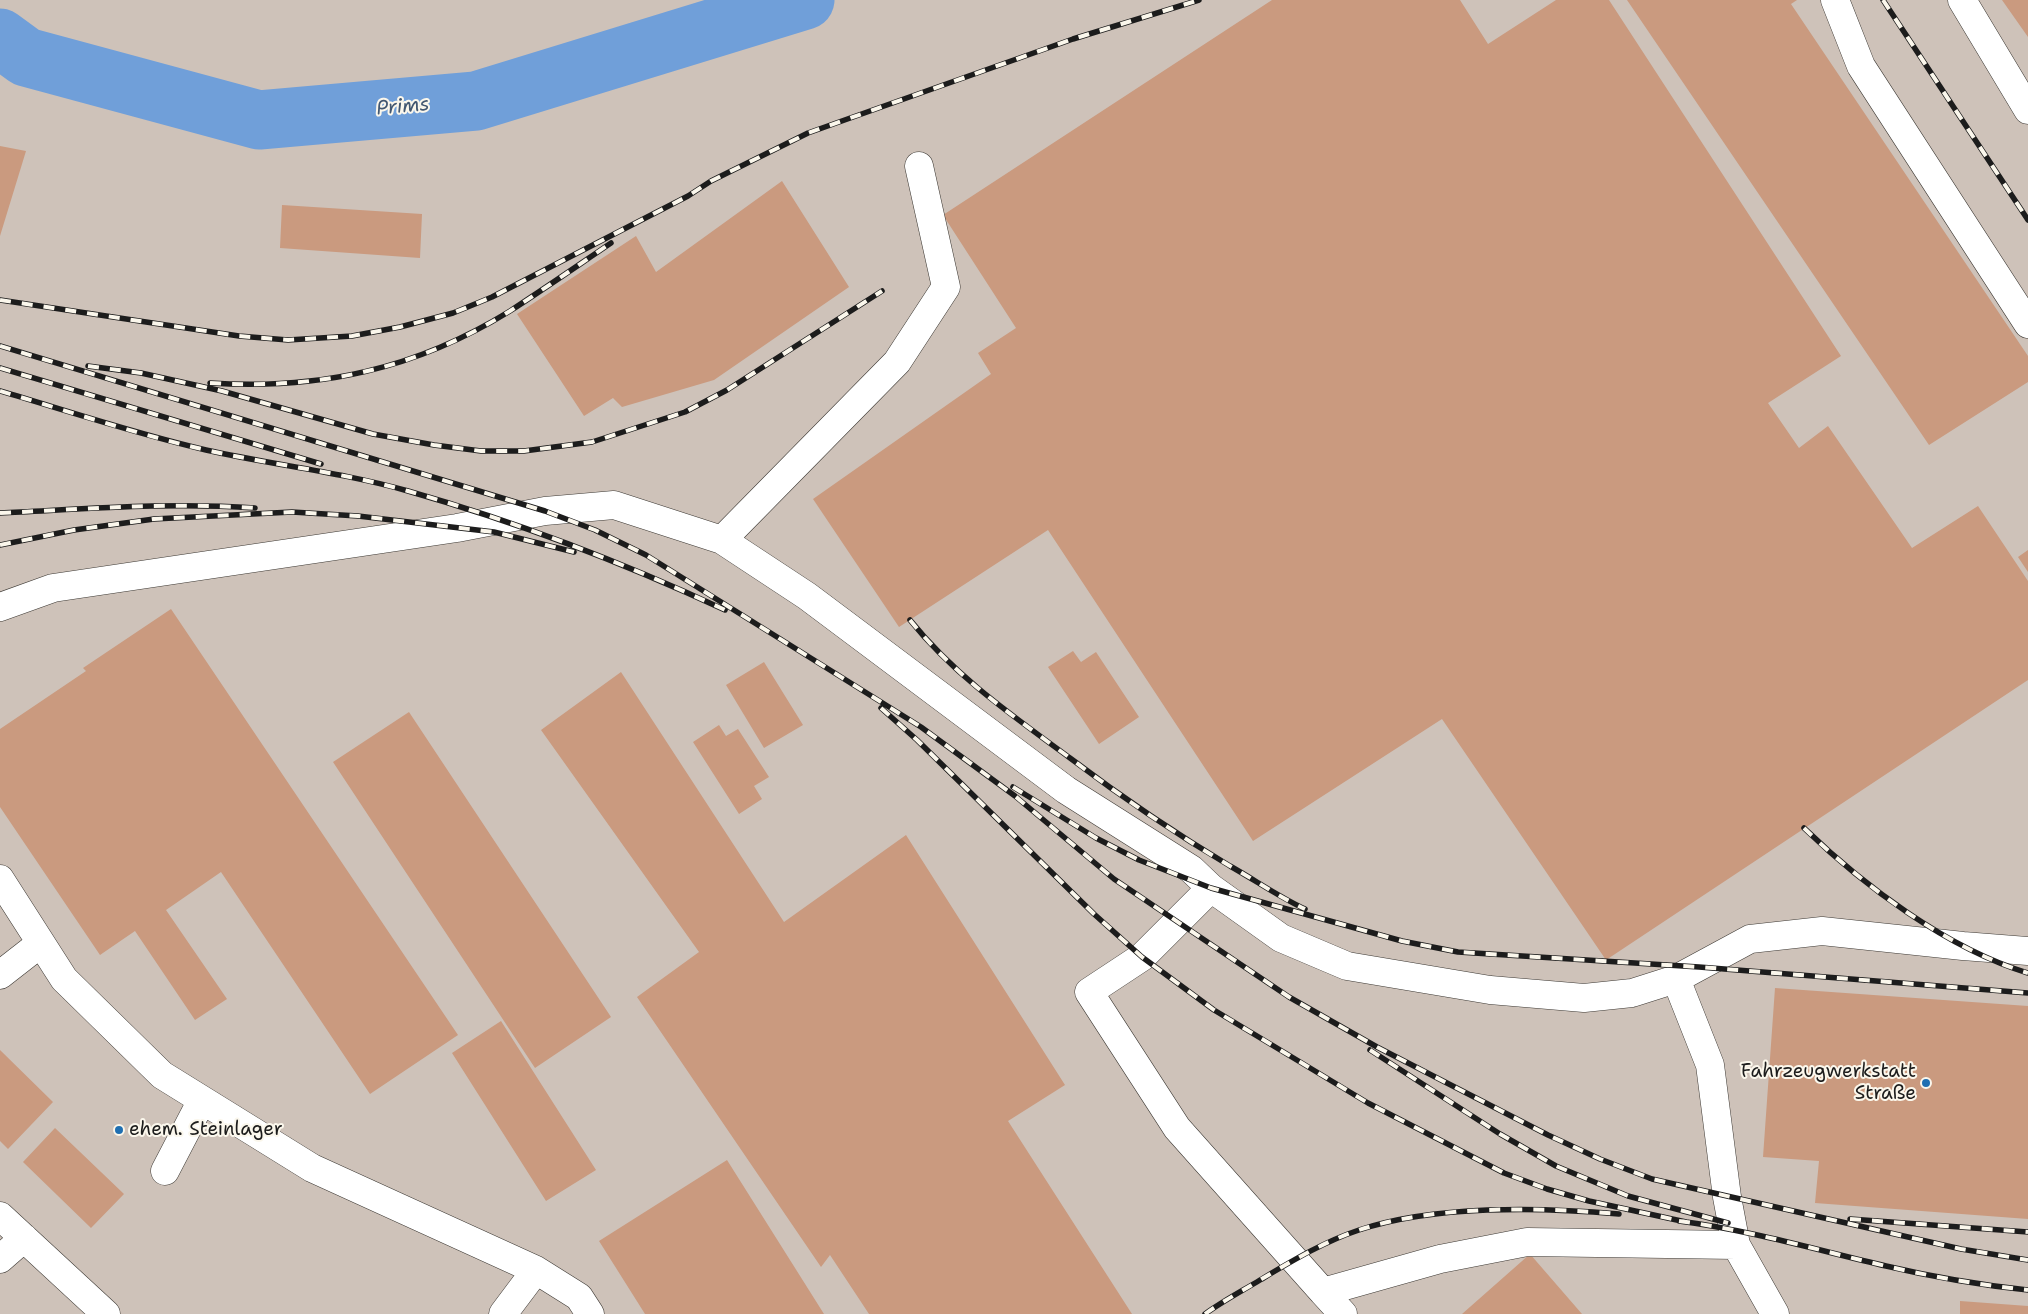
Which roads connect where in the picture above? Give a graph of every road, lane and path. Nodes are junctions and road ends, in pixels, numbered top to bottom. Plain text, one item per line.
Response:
1 (1835, 0) edge
2 (1962, 0) edge
3 (2028, 110) edge
4 (920, 166) dead end
5 (2028, 324) edge
6 (722, 540) junction
7 (0, 607) edge
8 (0, 879) edge
9 (1211, 888) junction
10 (41, 943) junction
11 (2028, 951) edge
12 (0, 975) edge
13 (1676, 979) junction
14 (202, 1100) junction
15 (165, 1171) dead end
16 (0, 1216) edge
17 (24, 1238) junction
18 (1736, 1246) junction
19 (0, 1259) edge
20 (536, 1270) junction
21 (1323, 1292) junction
22 (106, 1314) edge
23 (503, 1314) edge
24 (590, 1314) edge
25 (1343, 1314) edge
26 (1775, 1314) edge

1 - 5 lane
2 - 3 lane
4 - 6 lane
6 - 7 lane
6 - 9 lane
8 - 10 lane
9 - 13 lane
9 - 21 lane
10 - 12 lane
10 - 14 lane
11 - 13 lane
13 - 18 lane
14 - 15 lane
14 - 20 lane
16 - 17 lane
17 - 19 lane
17 - 22 lane
18 - 21 lane
18 - 26 lane
20 - 23 lane
20 - 24 lane
21 - 25 lane

